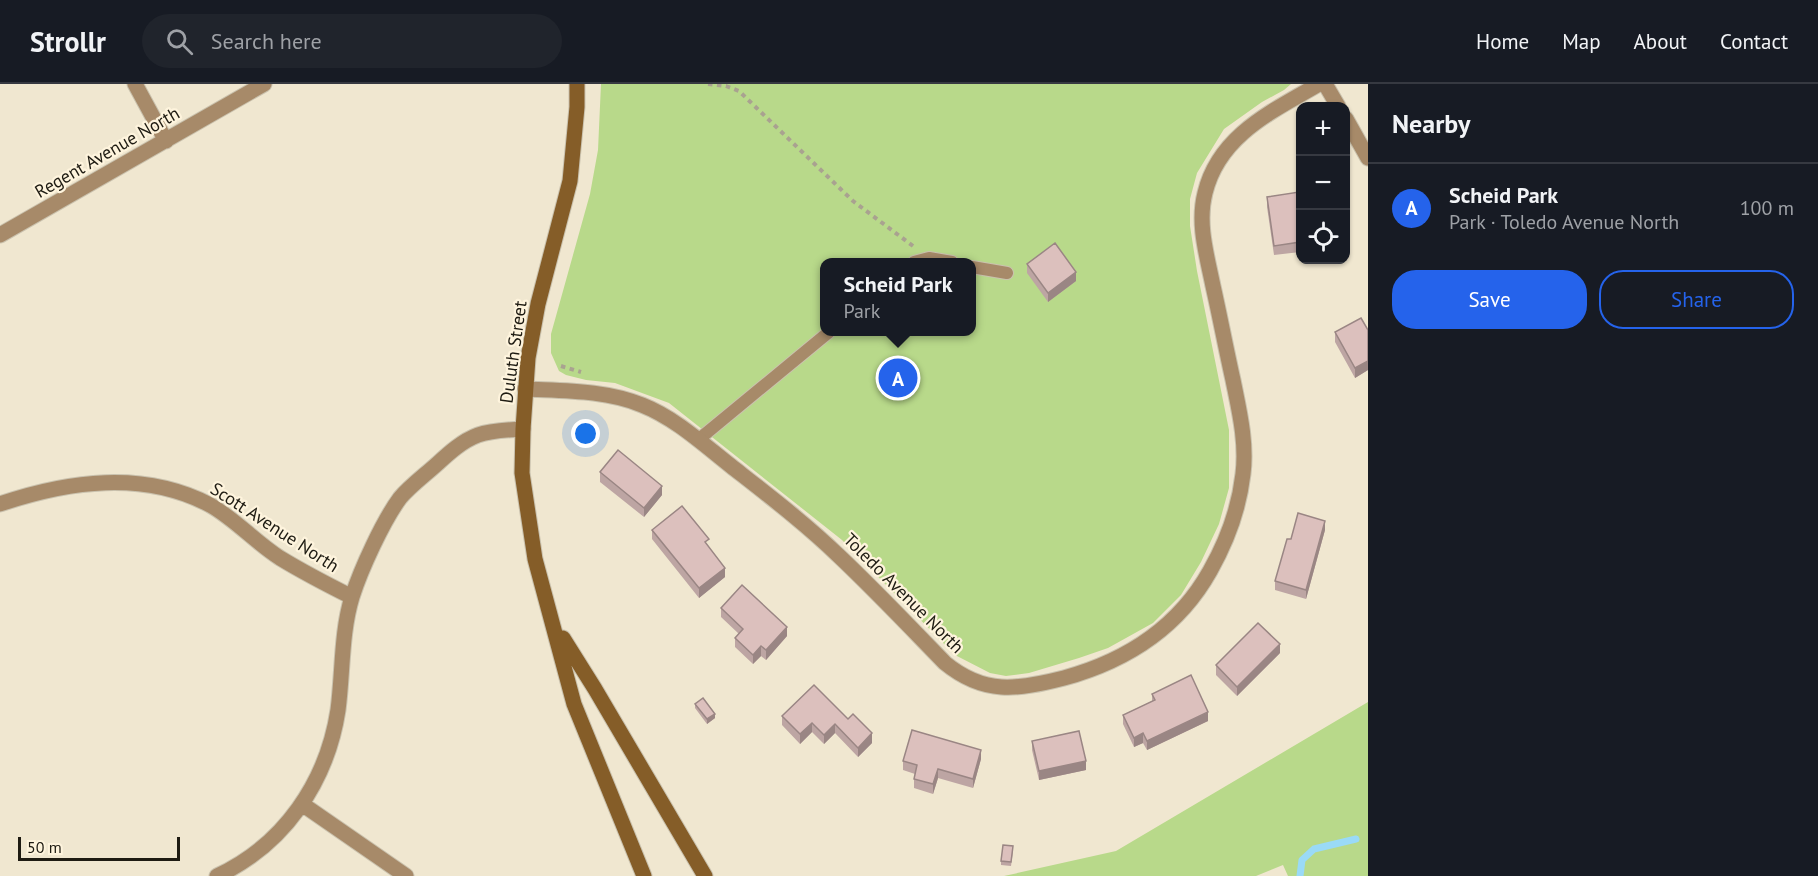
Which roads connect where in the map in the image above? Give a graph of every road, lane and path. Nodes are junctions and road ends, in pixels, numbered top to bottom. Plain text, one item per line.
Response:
1 (135, 84) edge
2 (264, 84) edge
3 (576, 84) edge
4 (708, 84) edge
5 (738, 84) edge
6 (1320, 84) edge
7 (1325, 84) edge
8 (739, 91) junction
9 (1336, 102) edge
10 (1350, 126) edge
11 (165, 141) junction
12 (1368, 158) edge
13 (0, 235) edge
14 (929, 258) edge
15 (976, 268) edge
16 (1007, 273) dead end
17 (824, 336) edge
18 (525, 388) junction
19 (523, 429) junction
20 (698, 440) junction
21 (0, 504) edge
22 (352, 597) junction
23 (555, 626) junction
24 (302, 804) junction
25 (217, 876) edge
26 (406, 876) edge
27 (644, 876) edge
28 (705, 876) edge

1 - 11 street
2 - 11 street, Regent Avenue North
3 - 18 street, Duluth Street
4 - 8 path
5 - 8 path
6 - 20 street, Toledo Avenue North
7 - 9 street
8 - 14 path
10 - 12 street
11 - 13 street, Regent Avenue North
15 - 16 lane
17 - 20 lane
18 - 19 street, Duluth Street
18 - 20 street, Toledo Avenue North
19 - 22 street
19 - 23 street, Duluth Street
21 - 22 street, Scott Avenue North
22 - 24 street
23 - 27 street, Duluth Street
23 - 28 street, Duluth Street
24 - 25 street
24 - 26 street

